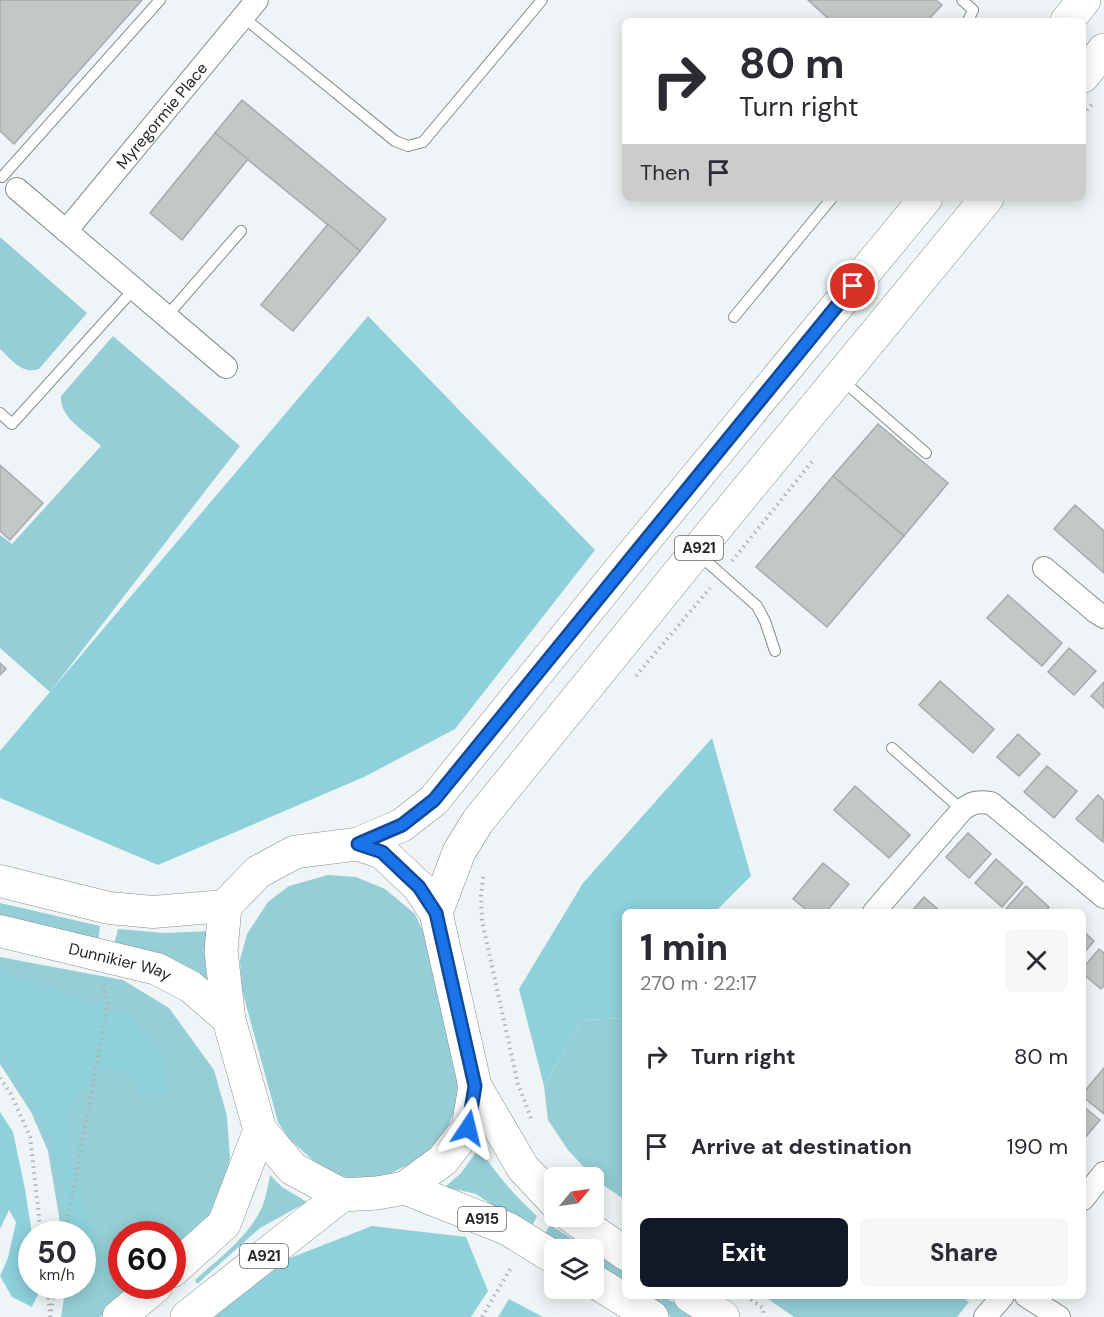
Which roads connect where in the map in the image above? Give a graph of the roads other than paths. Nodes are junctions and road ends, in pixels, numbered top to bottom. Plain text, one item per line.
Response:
1 (160, 0) edge
2 (542, 0) edge
3 (962, 0) edge
4 (1084, 0) edge
5 (250, 8) edge
6 (969, 18) edge
7 (1069, 18) edge
8 (1104, 50) edge
9 (1086, 72) edge
10 (7, 181) edge
11 (830, 201) edge
12 (924, 201) edge
13 (985, 201) edge
14 (66, 231) junction
15 (241, 231) dead end
16 (134, 289) junction
17 (166, 317) junction
18 (734, 317) dead end
19 (226, 368) dead end
20 (840, 378) junction
21 (0, 413) edge
22 (926, 453) dead end
23 (696, 552) junction
24 (1044, 568) dead end
25 (1104, 617) edge
26 (775, 651) dead end
27 (892, 748) dead end
28 (962, 810) junction
29 (358, 844) junction
30 (0, 881) edge
31 (1100, 884) edge
32 (225, 906) junction
33 (877, 909) edge
34 (436, 913) junction
35 (0, 931) edge
36 (229, 1020) junction
37 (475, 1086) junction
38 (260, 1130) junction
39 (1104, 1173) edge
40 (405, 1188) junction
41 (544, 1190) edge
42 (342, 1195) junction
43 (1086, 1195) edge
44 (587, 1227) edge
45 (544, 1251) edge
46 (622, 1251) edge
47 (186, 1258) edge
48 (604, 1287) edge
49 (622, 1298) edge
50 (140, 1299) edge
51 (623, 1299) edge
52 (695, 1299) edge
53 (1000, 1299) edge
54 (1031, 1299) edge
55 (119, 1317) edge
56 (188, 1317) edge
57 (652, 1317) edge
58 (723, 1317) edge
59 (985, 1317) edge
60 (1059, 1317) edge

1 - 10 lane
2 - 5 lane
3 - 6 lane
4 - 7 main road
5 - 14 street, Myregormie Place
8 - 9 main road
10 - 14 street
11 - 18 lane
12 - 29 main road, A921
13 - 20 main road, A921
14 - 16 street
15 - 17 lane
16 - 17 street
16 - 21 lane
17 - 19 street
20 - 22 lane
20 - 23 main road, A921
23 - 26 lane
23 - 34 main road, A921
24 - 25 street
27 - 28 lane
28 - 31 street
28 - 33 street
29 - 32 main road, A921
29 - 34 main road, A921
30 - 32 main road
32 - 36 main road
34 - 37 main road, A921
35 - 36 main road, Dunnikier Way
36 - 38 main road
37 - 40 main road, A921
37 - 41 main road
38 - 42 main road
38 - 47 main road
39 - 43 street
40 - 42 main road, A921
40 - 45 main road, A915
42 - 56 main road, A921
44 - 46 main road
48 - 49 main road
50 - 55 main road
51 - 57 main road
52 - 58 main road
53 - 59 street
54 - 60 street

